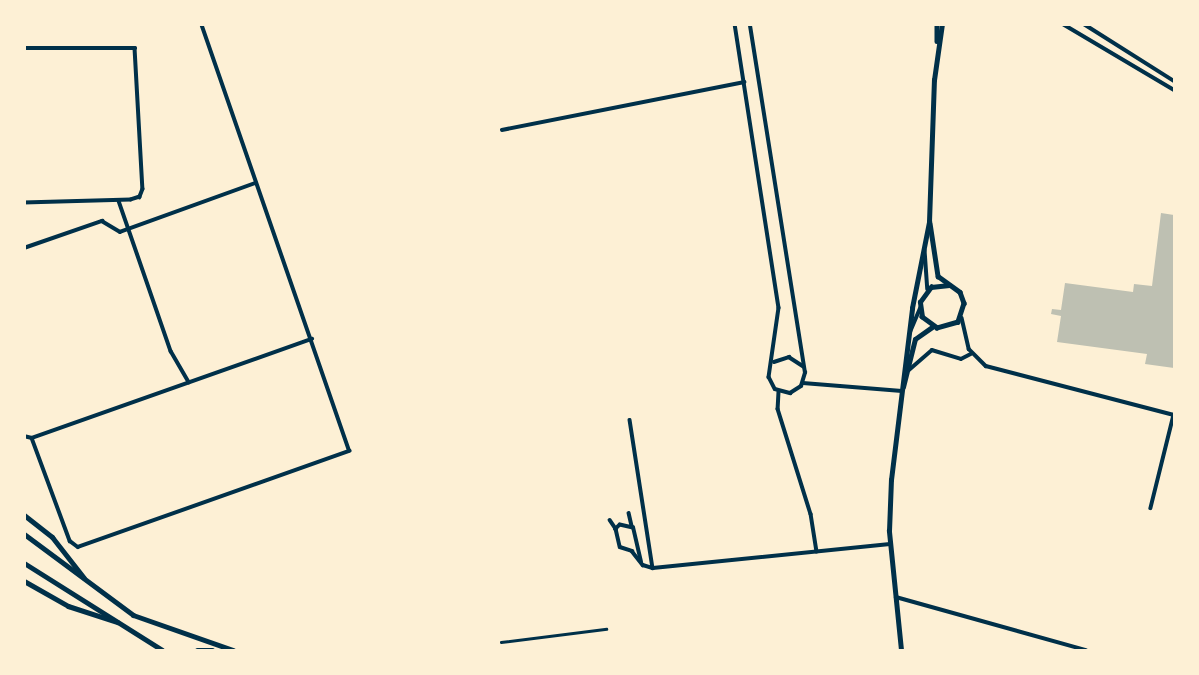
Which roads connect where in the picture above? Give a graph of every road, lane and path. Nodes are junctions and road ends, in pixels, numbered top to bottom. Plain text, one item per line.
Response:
1 (201, 24) edge
2 (735, 24) edge
3 (750, 24) edge
4 (939, 24) edge
5 (1063, 24) edge
6 (1086, 25) edge
7 (24, 48) edge
8 (1174, 81) edge
9 (744, 82) junction
10 (1174, 90) edge
11 (502, 130) dead end
12 (255, 183) junction
13 (119, 201) junction
14 (24, 203) edge
15 (929, 222) junction
16 (128, 229) junction
17 (925, 238) junction
18 (24, 248) edge
19 (949, 285) junction
20 (928, 289) junction
21 (920, 308) junction
22 (961, 318) junction
23 (932, 327) junction
24 (312, 339) junction
25 (907, 339) junction
26 (971, 354) junction
27 (772, 364) junction
28 (804, 367) junction
29 (908, 372) junction
30 (189, 382) junction
31 (803, 383) junction
32 (779, 391) junction
33 (902, 391) junction
34 (1174, 415) edge
35 (630, 420) dead end
36 (24, 436) edge
37 (32, 438) junction
38 (1151, 508) dead end
39 (629, 513) dead end
40 (24, 515) edge
41 (610, 520) dead end
42 (633, 528) junction
43 (616, 529) junction
44 (24, 534) edge
45 (890, 544) junction
46 (817, 552) junction
47 (641, 562) junction
48 (24, 564) edge
49 (653, 568) junction
50 (24, 581) edge
51 (87, 584) junction
52 (896, 597) junction
53 (126, 625) junction
54 (606, 629) dead end
55 (501, 642) dead end
56 (162, 650) edge
57 (197, 650) edge
58 (212, 650) edge
59 (233, 650) edge
60 (901, 650) edge
61 (1086, 650) edge

1 - 12 street
2 - 9 street
3 - 28 street
4 - 15 street
5 - 10 street
6 - 8 street
7 - 13 street
9 - 11 street
9 - 27 street
12 - 16 street
12 - 24 street
13 - 14 street
13 - 16 street
15 - 17 street
15 - 19 street
16 - 18 street
16 - 30 street
17 - 20 street
17 - 25 street
19 - 20 street
19 - 22 street
20 - 21 street
21 - 23 street
21 - 25 street
22 - 23 street
22 - 26 street
23 - 29 street
24 - 30 street
24 - 37 street
25 - 33 street
26 - 29 street
26 - 34 street
27 - 28 street
27 - 32 street
28 - 31 street
29 - 33 street
30 - 37 street
31 - 32 street
31 - 33 street
32 - 46 street
33 - 45 street
34 - 38 street
35 - 49 street
36 - 37 street
39 - 42 street
40 - 51 main road
41 - 43 street
42 - 43 street
42 - 47 street
43 - 47 street
44 - 51 main road
45 - 46 street
45 - 52 street
46 - 49 street
47 - 49 street
48 - 53 main road
50 - 53 main road
51 - 59 main road
52 - 60 street
52 - 61 street
53 - 56 main road
54 - 55 street
57 - 58 main road

